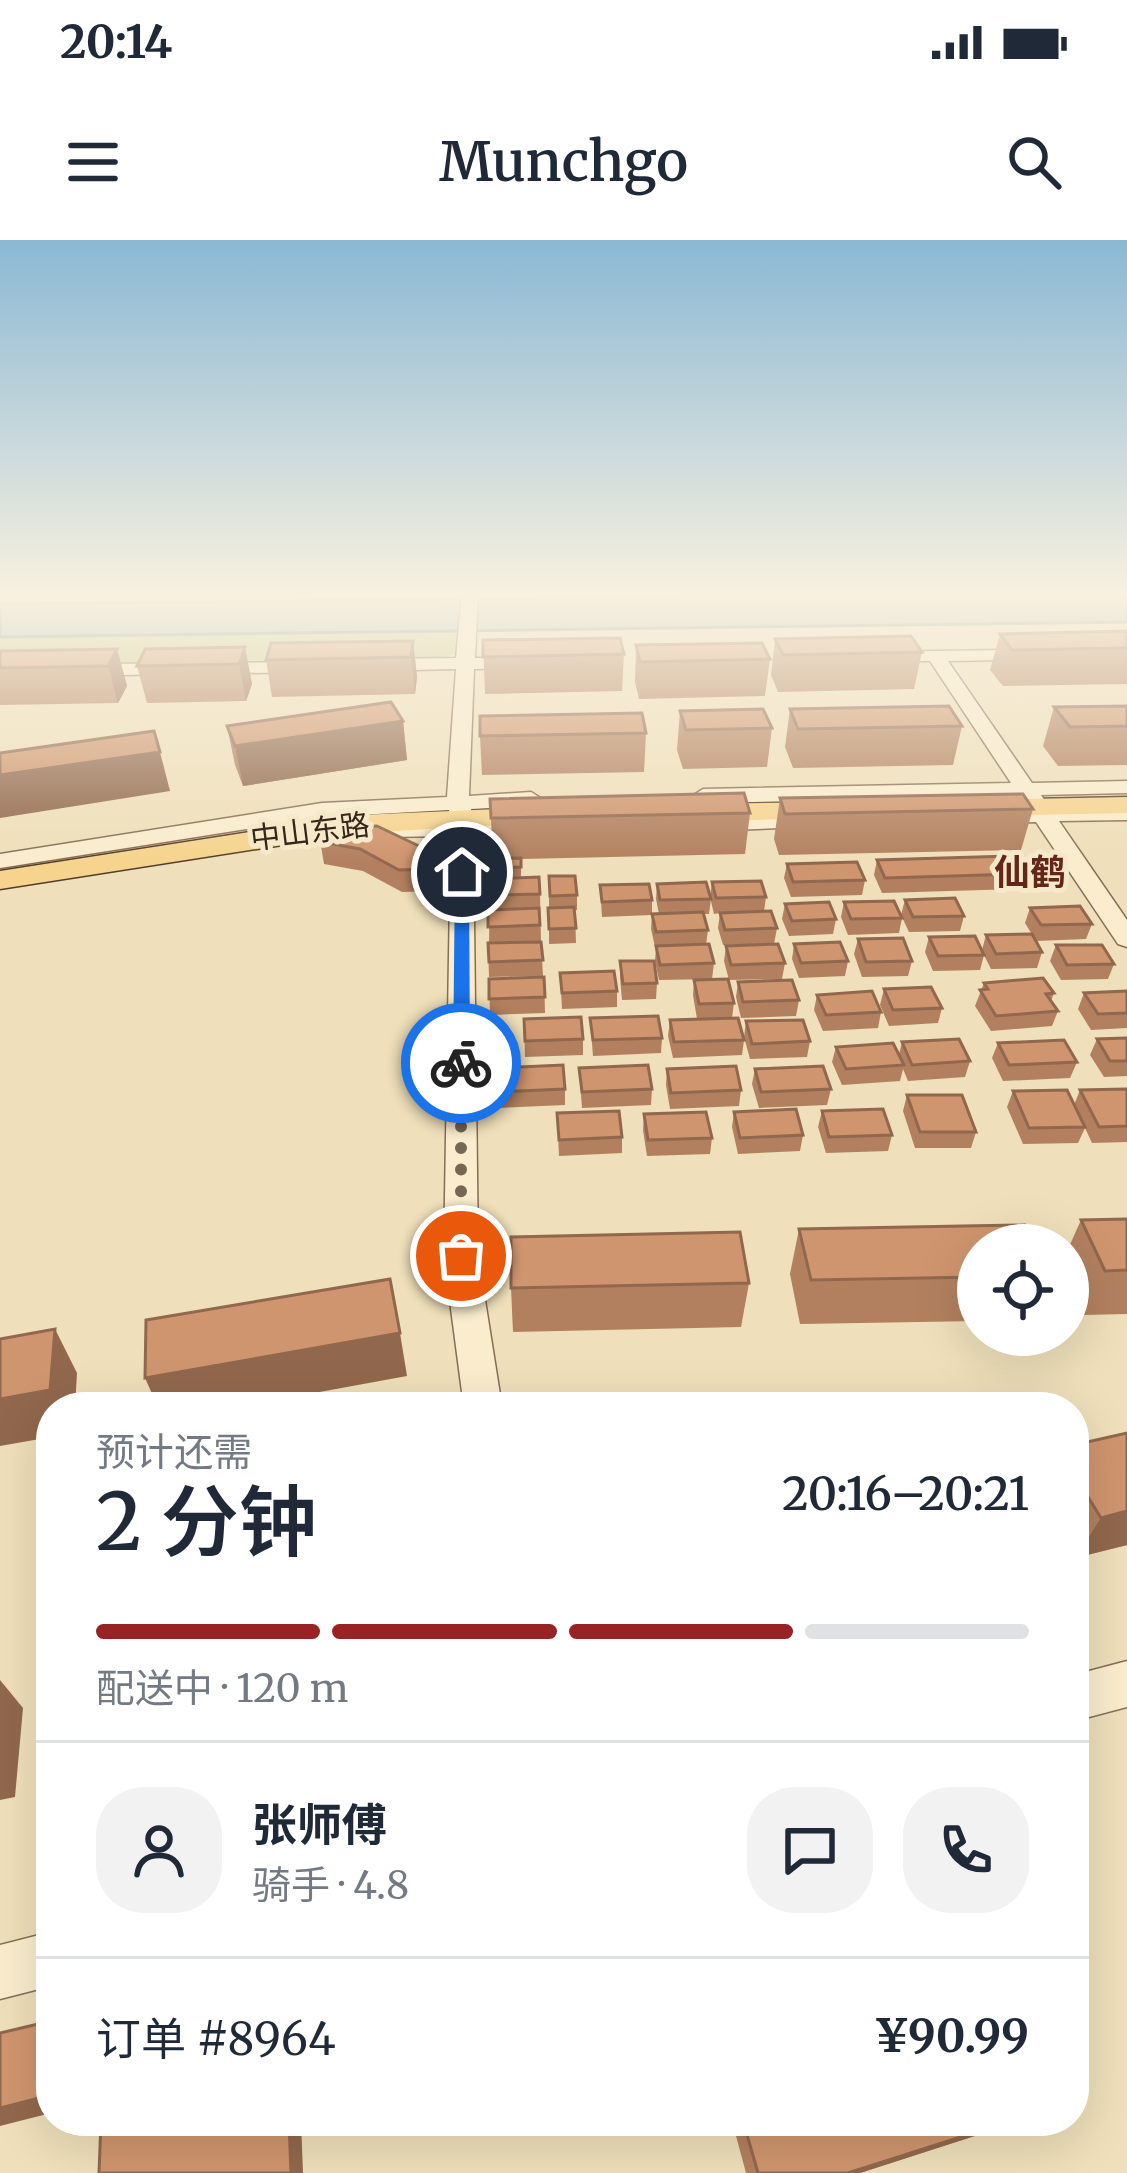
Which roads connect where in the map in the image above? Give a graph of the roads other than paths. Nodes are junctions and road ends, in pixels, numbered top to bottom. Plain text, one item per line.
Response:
1 (463, 682) edge
2 (953, 682) edge
3 (1127, 787) edge
4 (1032, 803) junction
5 (1127, 805) edge
6 (665, 810) joint
7 (566, 812) edge
8 (459, 814) junction
9 (946, 818) edge
10 (853, 820) edge
11 (0, 860) edge
12 (0, 870) edge
13 (0, 884) edge
14 (1127, 939) edge
15 (481, 1392) edge
16 (1127, 1684) edge
17 (1089, 1694) edge
18 (36, 1963) edge
19 (0, 1972) edge

1 - 8 street
2 - 4 street
3 - 4 street
4 - 5 main road
4 - 6 main road
4 - 9 street
4 - 14 street
6 - 10 street
7 - 8 main road, 中山东路
8 - 11 street
8 - 12 main road, 中山东路
8 - 13 main road, 中山东路
8 - 15 street
16 - 17 street
18 - 19 street

